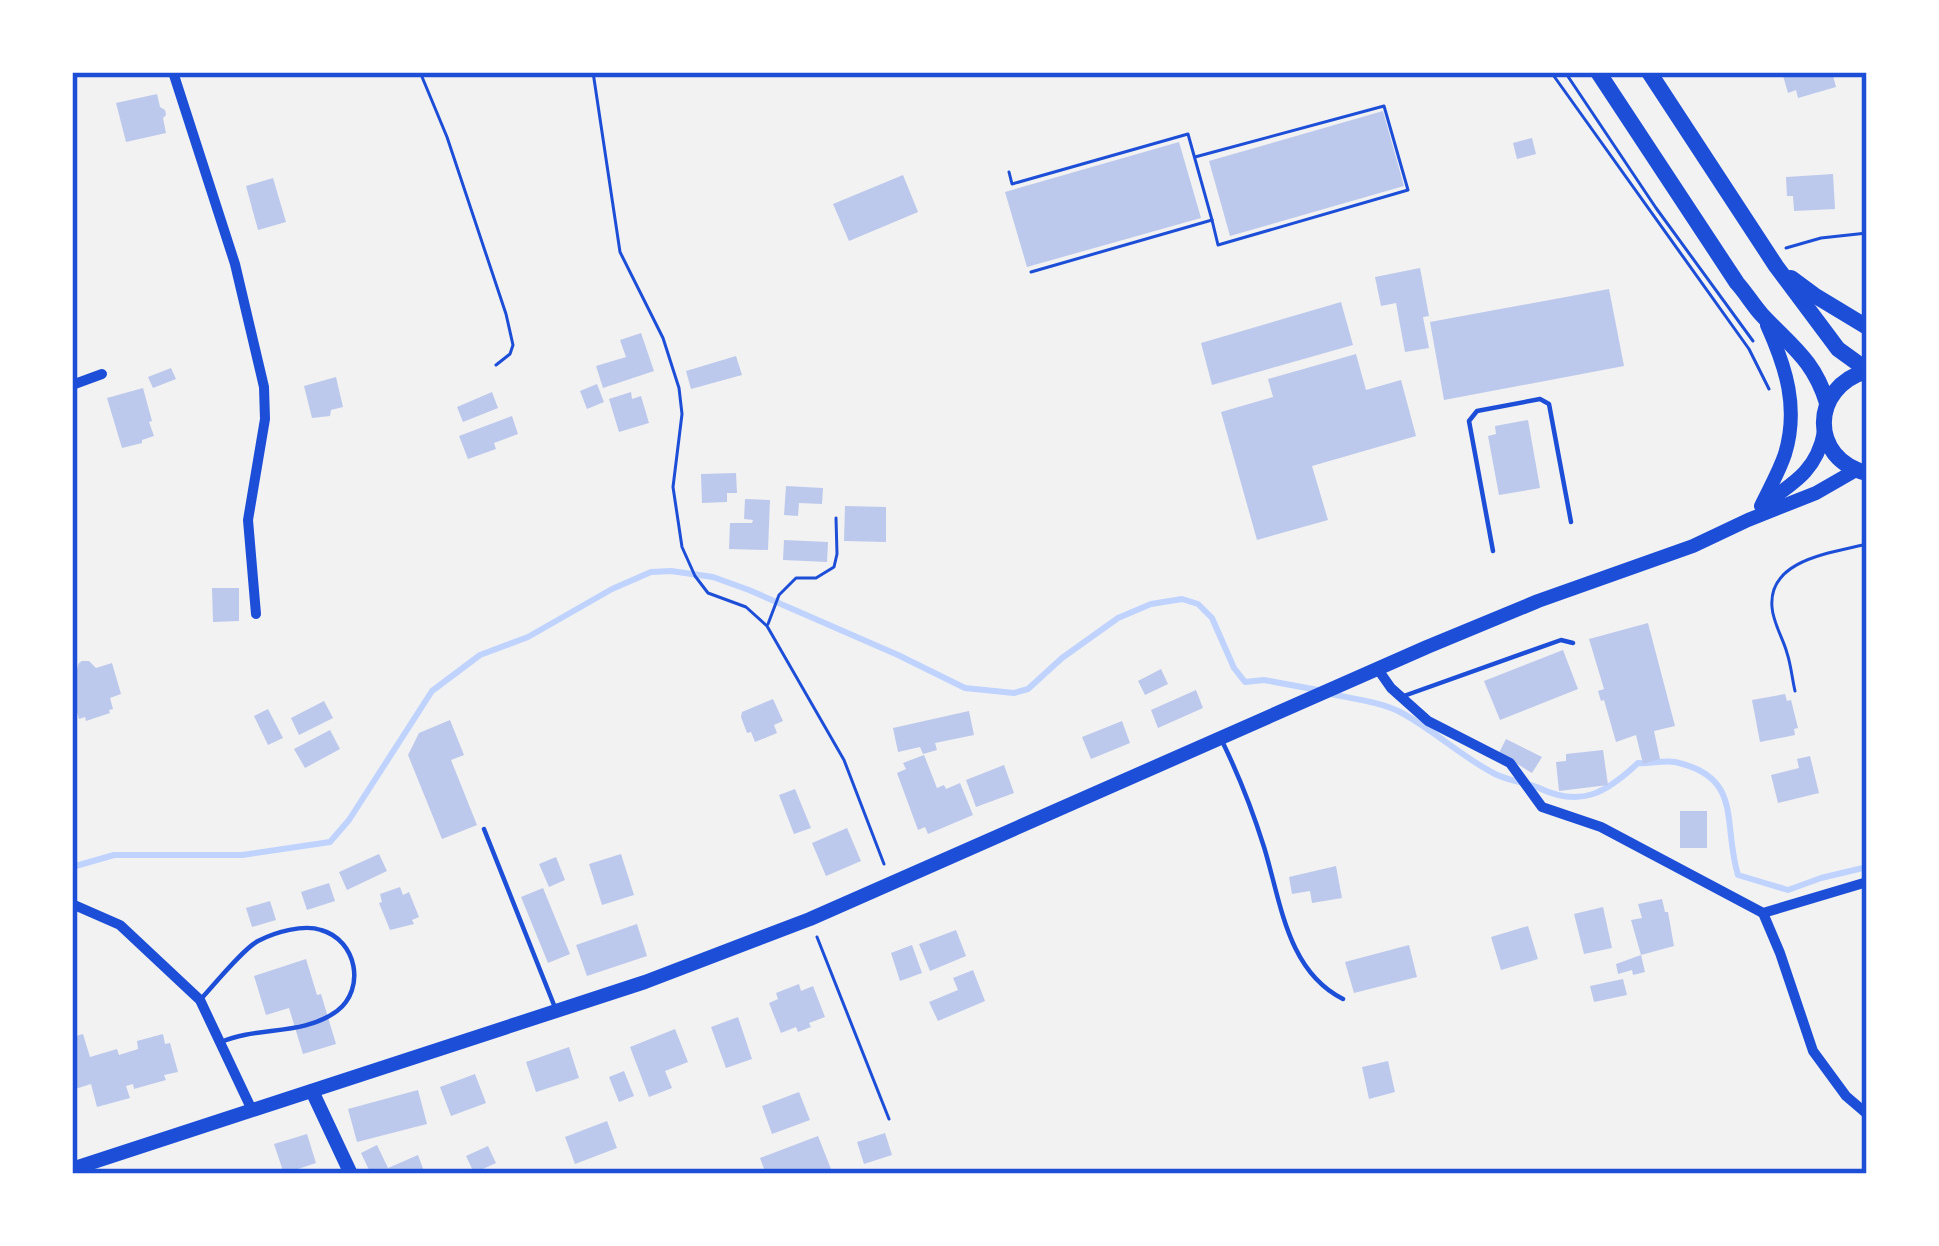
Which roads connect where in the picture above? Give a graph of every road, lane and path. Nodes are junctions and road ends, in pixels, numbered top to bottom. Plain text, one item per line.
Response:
1 (173, 72) edge
2 (420, 72) edge
3 (593, 72) edge
4 (1551, 72) edge
5 (1565, 72) edge
6 (1598, 72) edge
7 (1649, 72) edge
8 (1195, 157) junction
9 (1009, 172) dead end
10 (1212, 220) junction
11 (1867, 233) edge
12 (1772, 260) junction
13 (1031, 272) dead end
14 (1763, 315) junction
15 (1867, 327) edge
16 (1757, 346) dead end
17 (496, 364) dead end
18 (1867, 371) edge
19 (102, 374) dead end
20 (72, 385) edge
21 (1771, 394) dead end
22 (1827, 403) junction
23 (1824, 429) junction
24 (1861, 472) edge
25 (1761, 506) junction
26 (836, 518) dead end
27 (1748, 520) junction
28 (1571, 522) dead end
29 (1867, 544) edge
30 (1493, 551) dead end
31 (256, 614) dead end
32 (767, 626) junction
33 (1573, 643) dead end
34 (1377, 668) junction
35 (1795, 691) dead end
36 (1401, 697) junction
37 (1220, 737) junction
38 (484, 829) dead end
39 (1867, 882) edge
40 (890, 883) junction
41 (72, 904) edge
42 (1763, 913) junction
43 (810, 919) junction
44 (1343, 999) dead end
45 (200, 1000) junction
46 (556, 1011) junction
47 (220, 1042) junction
48 (312, 1091) junction
49 (252, 1110) junction
50 (1867, 1114) edge
51 (889, 1119) dead end
52 (72, 1169) edge
53 (351, 1174) edge

1 - 31 street
2 - 17 path
3 - 32 path
4 - 21 path
5 - 16 path
6 - 14 main road
7 - 12 main road
8 - 9 path
8 - 10 path
8 - 10 path
10 - 13 path
11 - 12 path
12 - 15 main road
12 - 18 main road
14 - 22 main road
14 - 25 street
18 - 22 main road
19 - 20 street
22 - 23 main road
23 - 24 main road
23 - 25 street
24 - 27 street
25 - 27 street
26 - 32 path
27 - 34 street
28 - 30 lane
29 - 35 path
32 - 40 path
33 - 36 lane
34 - 36 street
34 - 37 street
36 - 42 street
37 - 40 street
37 - 44 lane
38 - 46 lane
39 - 42 street
40 - 43 street
41 - 45 street
42 - 50 street
43 - 46 street
43 - 51 path
45 - 47 street
45 - 47 lane
46 - 48 street
47 - 49 street
48 - 49 street
48 - 53 street
49 - 52 street

